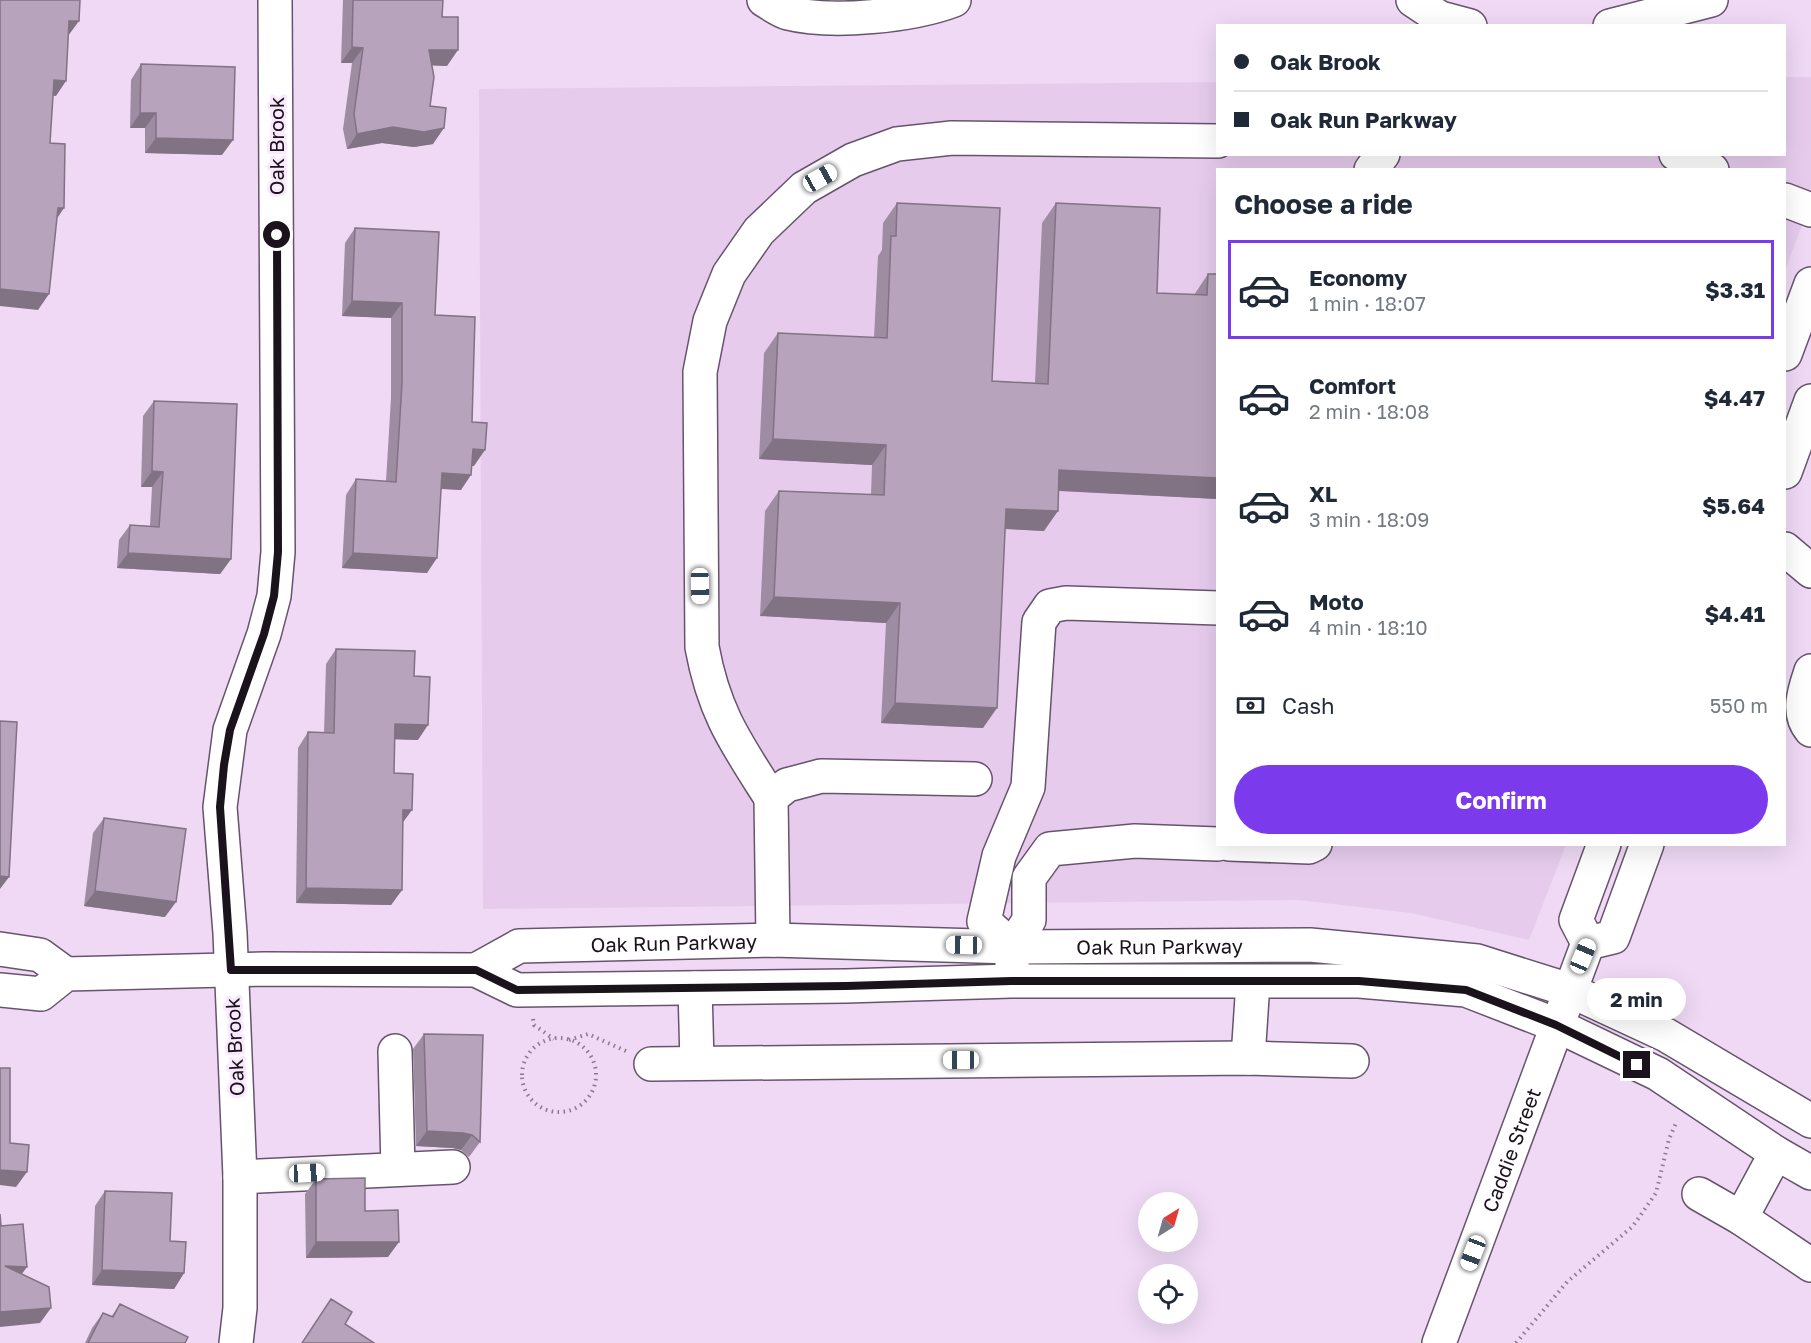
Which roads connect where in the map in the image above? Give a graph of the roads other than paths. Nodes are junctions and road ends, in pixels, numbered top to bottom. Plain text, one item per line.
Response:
1 (276, 0) edge
2 (764, 0) edge
3 (954, 0) edge
4 (1413, 0) edge
5 (1711, 0) edge
6 (1462, 24) edge
7 (1618, 24) edge
8 (1216, 141) edge
9 (1680, 156) edge
10 (1708, 168) edge
11 (1786, 200) edge
12 (1811, 210) edge
13 (1811, 284) edge
14 (1786, 351) edge
15 (1811, 401) edge
16 (1786, 469) edge
17 (1786, 550) edge
18 (1811, 571) edge
19 (1811, 577) edge
20 (1786, 578) edge
21 (1216, 608) edge
22 (1811, 671) edge
23 (1811, 730) edge
24 (975, 779) dead end
25 (771, 798) junction
26 (1216, 844) edge
27 (1282, 846) edge
28 (1311, 846) edge
29 (1603, 846) edge
30 (1646, 846) edge
31 (773, 940) junction
32 (1588, 943) junction
33 (1012, 947) junction
34 (0, 949) edge
35 (231, 970) junction
36 (476, 970) junction
37 (66, 974) junction
38 (1011, 981) junction
39 (1253, 982) junction
40 (695, 988) junction
41 (0, 990) edge
42 (1569, 990) junction
43 (1556, 1025) junction
44 (395, 1051) dead end
45 (1248, 1058) junction
46 (1352, 1061) dead end
47 (697, 1062) junction
48 (651, 1064) road end
49 (1811, 1121) edge
50 (1776, 1154) junction
51 (453, 1167) dead end
52 (398, 1169) junction
53 (1811, 1173) edge
54 (240, 1177) junction
55 (1699, 1194) dead end
56 (1741, 1218) junction
57 (1811, 1264) edge
58 (236, 1343) edge
59 (1439, 1343) edge

1 - 35 street, Oak Brook
2 - 3 street
4 - 6 street
5 - 7 street
8 - 25 street
9 - 10 street
11 - 12 street
13 - 14 street
15 - 16 street
17 - 18 street
19 - 20 street
21 - 33 street
22 - 23 street
24 - 25 street
25 - 31 street
26 - 33 street
27 - 28 street
29 - 32 street
30 - 32 street
31 - 33 street, Oak Run Parkway
31 - 36 street, Oak Run Parkway
32 - 42 street, Caddie Street
33 - 38 street
33 - 42 street, Oak Run Parkway
34 - 37 street
35 - 36 street, Oak Run Parkway
35 - 37 street, Oak Run Parkway
35 - 54 street, Oak Brook
36 - 40 street, Oak Run Parkway
37 - 41 street
38 - 39 street, Oak Run Parkway
38 - 40 street, Oak Run Parkway
39 - 43 street, Oak Run Parkway
39 - 45 street
40 - 47 street
42 - 43 street, Caddie Street
42 - 49 street, Oak Run Parkway
43 - 50 street, Oak Run Parkway
43 - 59 street, Caddie Street
44 - 52 street
45 - 46 street
45 - 47 street
47 - 48 street
50 - 53 street, Oak Run Parkway
50 - 56 street
51 - 52 street
52 - 54 street
54 - 58 street, Oak Brook
55 - 56 street
56 - 57 street

